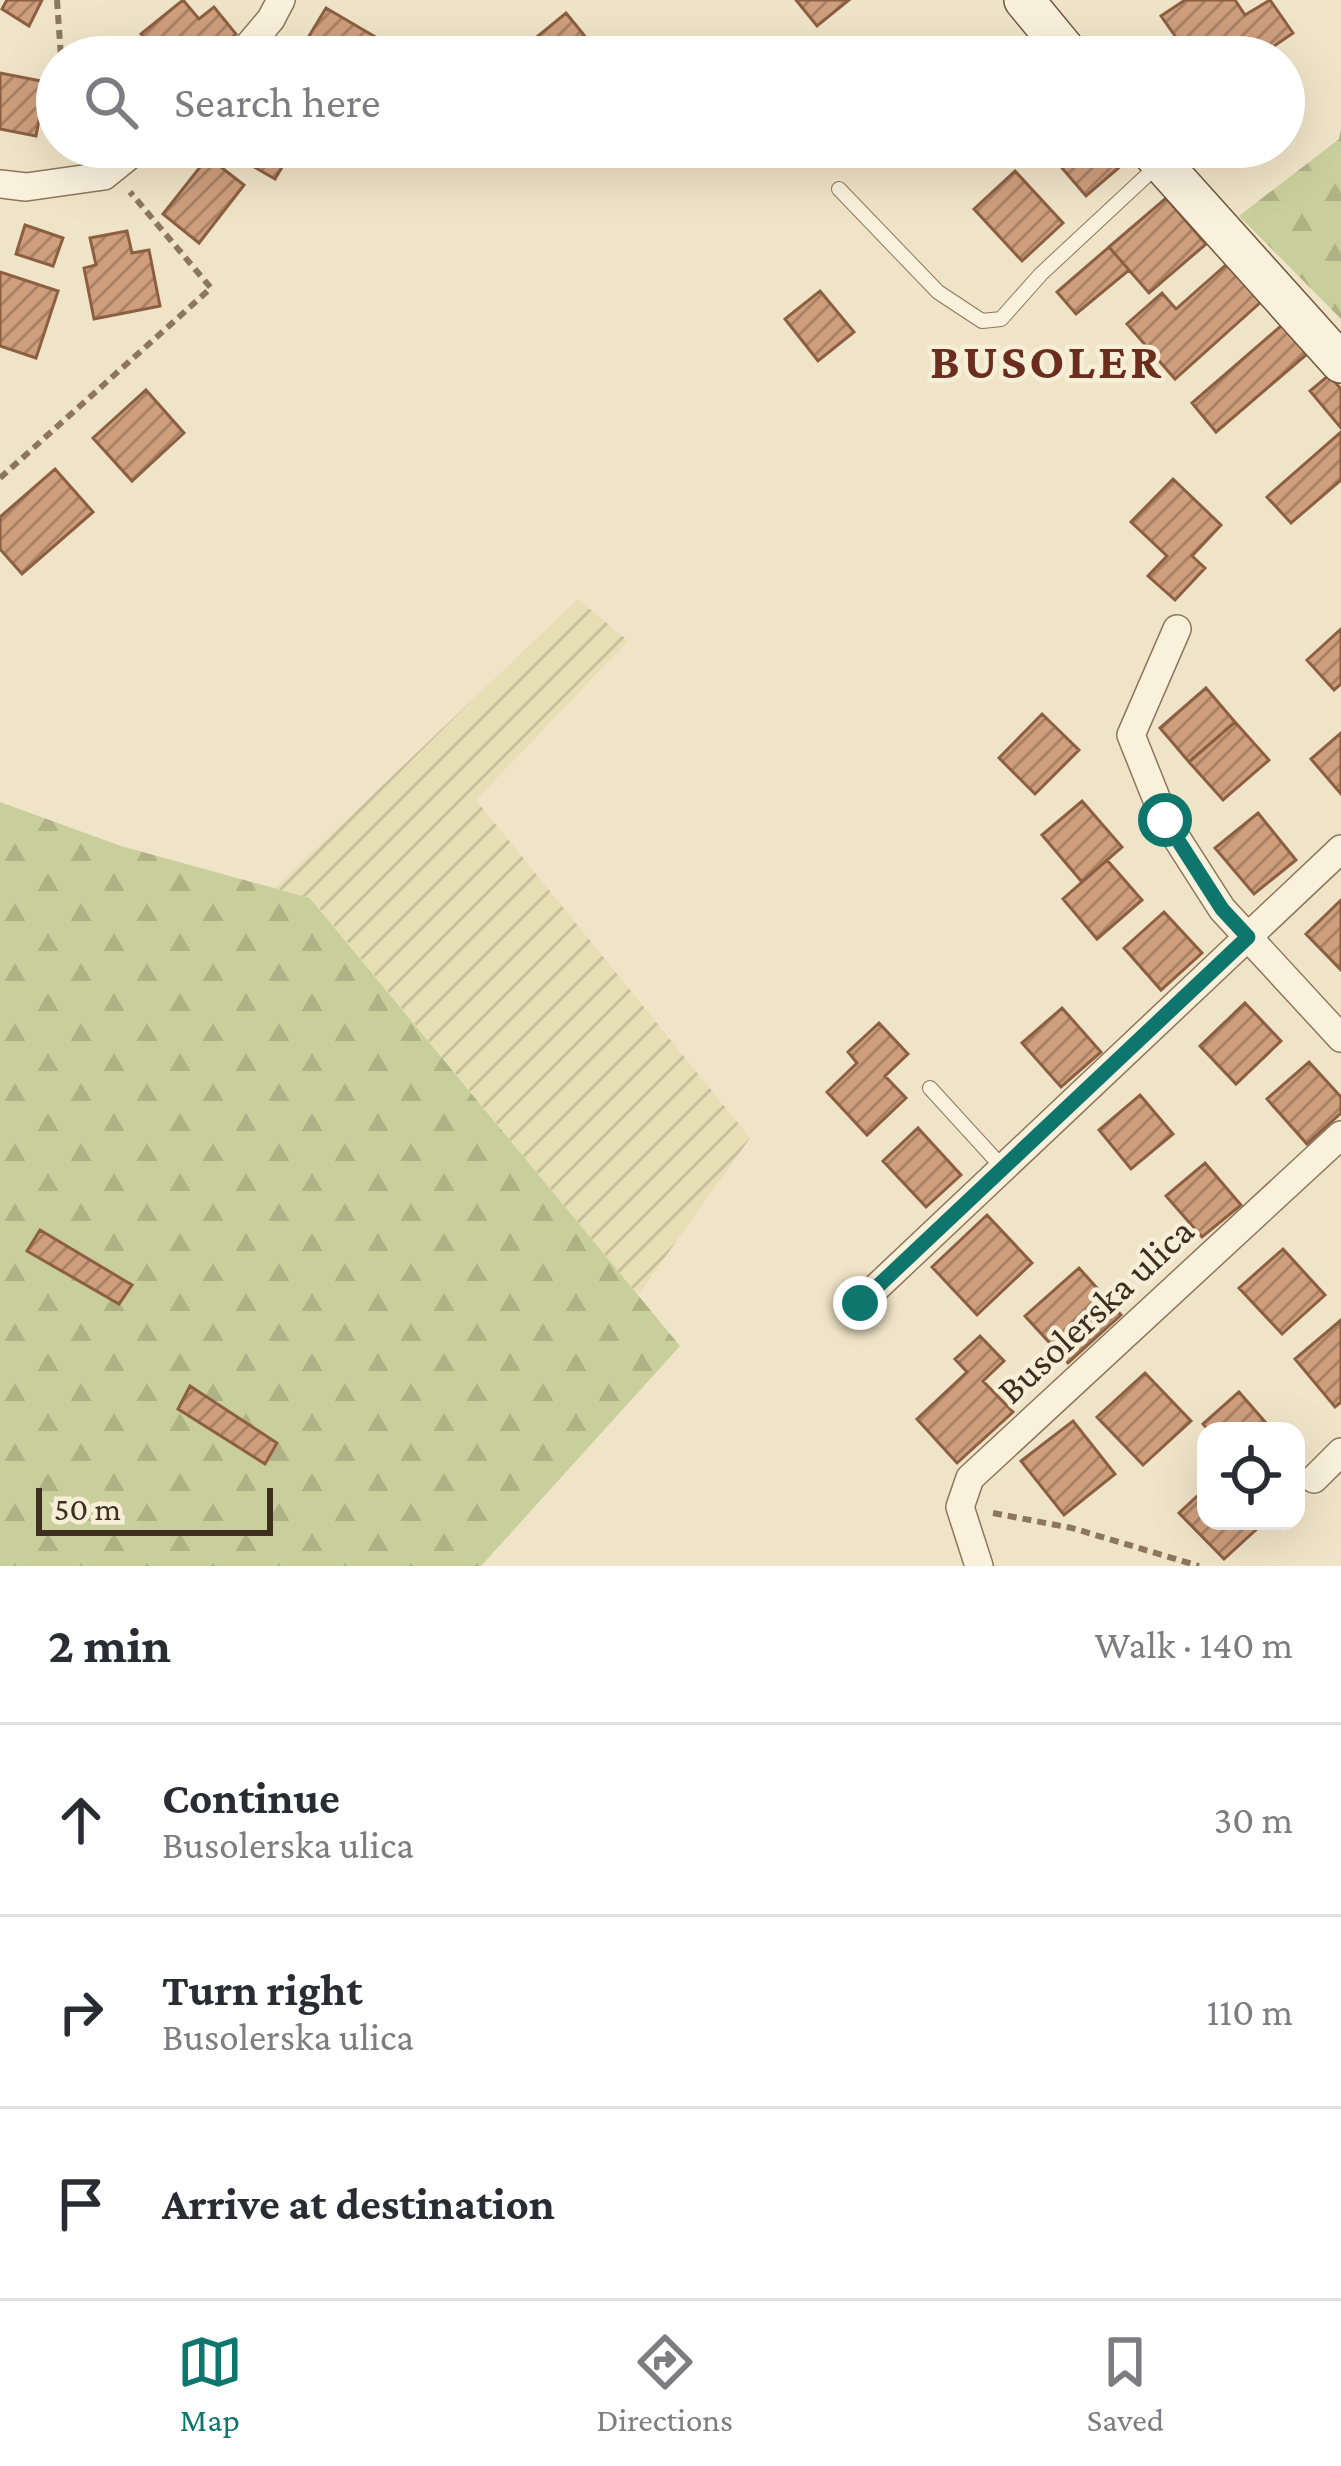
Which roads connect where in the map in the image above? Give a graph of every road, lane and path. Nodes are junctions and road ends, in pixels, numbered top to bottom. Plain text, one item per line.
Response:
1 (57, 0) edge
2 (280, 0) edge
3 (1024, 0) edge
4 (60, 36) edge
5 (257, 36) edge
6 (1054, 36) edge
7 (116, 168) edge
8 (1141, 168) edge
9 (1167, 168) edge
10 (112, 171) junction
11 (0, 184) edge
12 (839, 189) dead end
13 (1341, 363) edge
14 (0, 478) edge
15 (1177, 628) dead end
16 (1341, 849) edge
17 (1248, 937) junction
18 (1341, 1037) edge
19 (930, 1088) dead end
20 (1341, 1136) edge
21 (1003, 1168) junction
22 (860, 1303) dead end
23 (1341, 1452) edge
24 (1314, 1479) dead end
25 (960, 1507) junction
26 (980, 1566) edge
27 (1199, 1566) edge

1 - 4 path
2 - 5 street
3 - 6 main road
7 - 10 street
8 - 12 lane
9 - 13 main road
10 - 11 street
10 - 14 path
15 - 17 street
16 - 17 street
17 - 18 street
17 - 21 street
19 - 21 lane
20 - 25 street, Busolerska ulica
21 - 22 street
23 - 24 street
25 - 26 street
25 - 27 path

